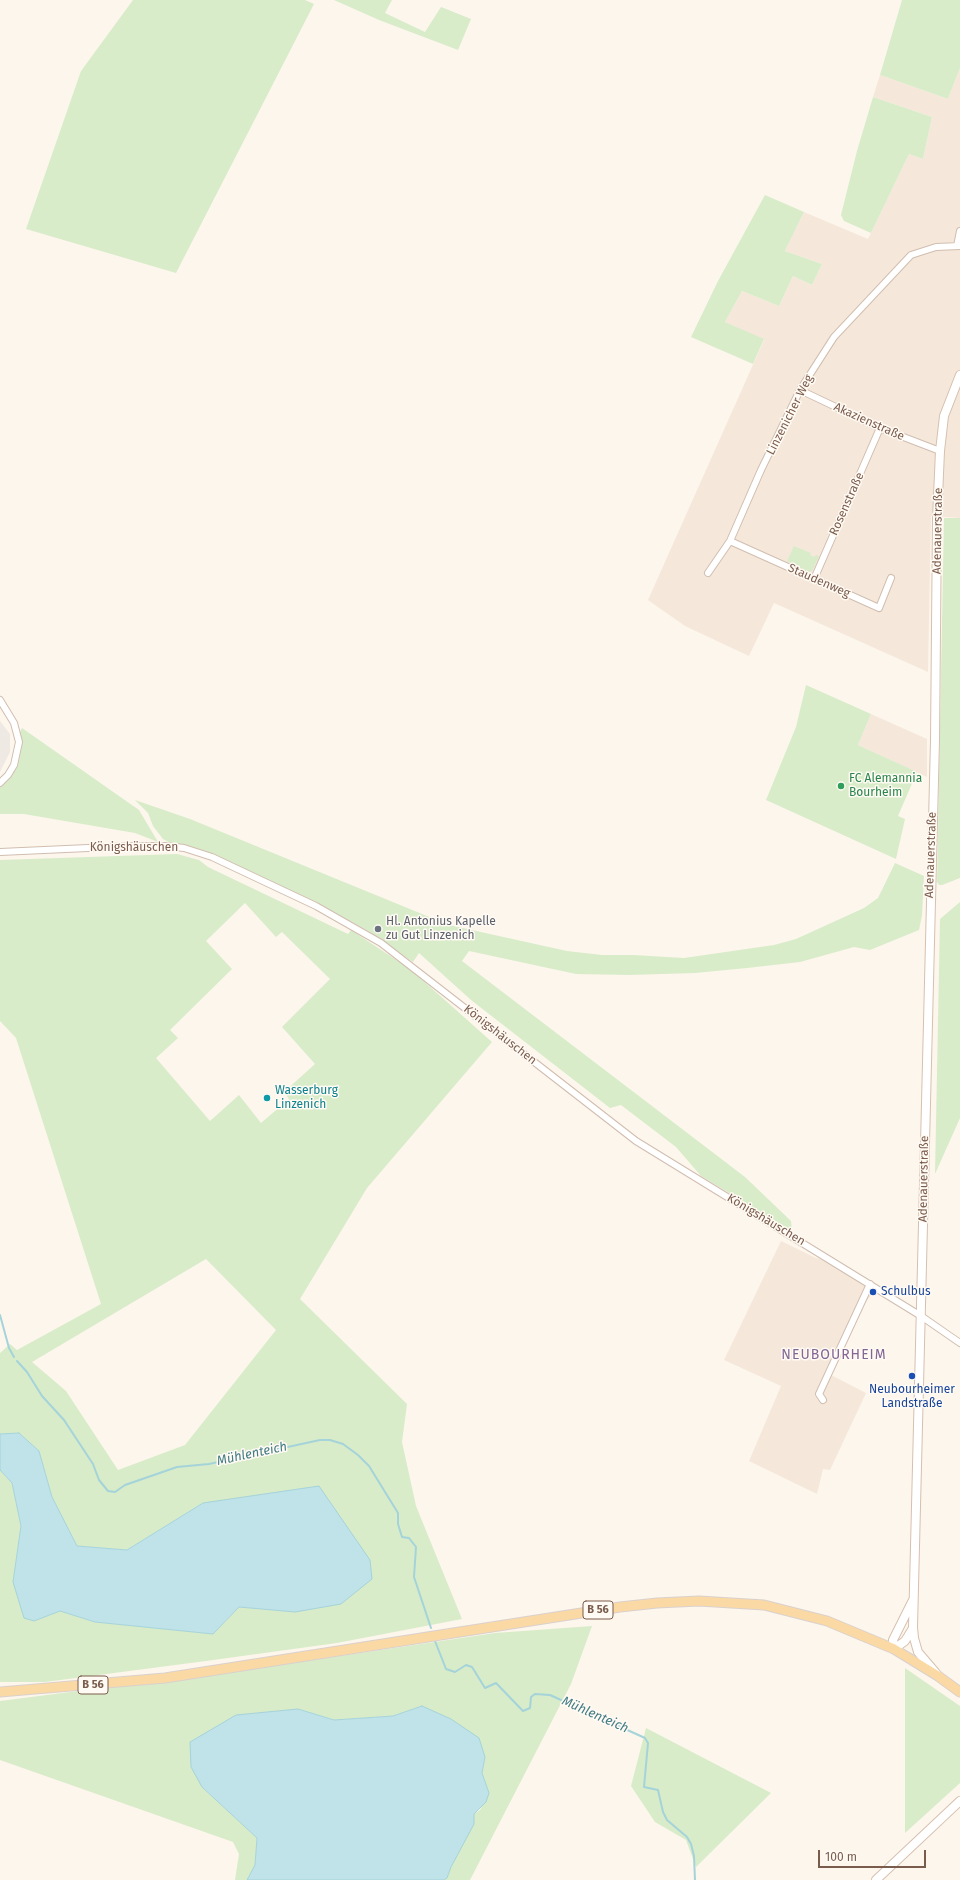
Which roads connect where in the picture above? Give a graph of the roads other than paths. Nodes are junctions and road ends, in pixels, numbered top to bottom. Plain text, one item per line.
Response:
1 (960, 231) edge
2 (958, 246) edge
3 (960, 375) edge
4 (800, 390) junction
5 (880, 428) junction
6 (940, 451) junction
7 (730, 541) junction
8 (708, 573) dead end
9 (891, 578) dead end
10 (814, 579) junction
11 (0, 700) edge
12 (0, 783) edge
13 (0, 852) edge
14 (870, 1284) junction
15 (921, 1316) junction
16 (960, 1343) edge
17 (823, 1400) dead end
18 (914, 1598) junction
19 (913, 1627) junction
20 (894, 1649) junction
21 (938, 1676) junction
22 (0, 1686) edge
23 (20, 1691) junction
24 (0, 1692) edge
25 (960, 1692) edge
26 (960, 1801) edge
27 (876, 1880) edge

1 - 2 street
2 - 4 street, Linzenicher Weg
3 - 6 street, Adenauerstraße
4 - 5 street, Akazienstraße
4 - 7 street, Linzenicher Weg
5 - 6 street, Akazienstraße
5 - 10 street, Rosenstraße
6 - 15 street, Adenauerstraße
7 - 8 street, Linzenicher Weg
7 - 10 street, Staudenweg
9 - 10 street, Staudenweg
11 - 12 street
13 - 14 street, Königshäuschen
14 - 15 street, Königshäuschen
14 - 17 street
15 - 16 street, Königshäuschen
15 - 18 street, Adenauerstraße
18 - 19 street, Adenauerstraße
18 - 20 street
19 - 20 street
19 - 21 street, Adenauerstraße
20 - 21 main road, B 56
20 - 23 main road, B 56
21 - 25 main road, B 56
22 - 23 main road
23 - 24 main road, B 56
26 - 27 street

